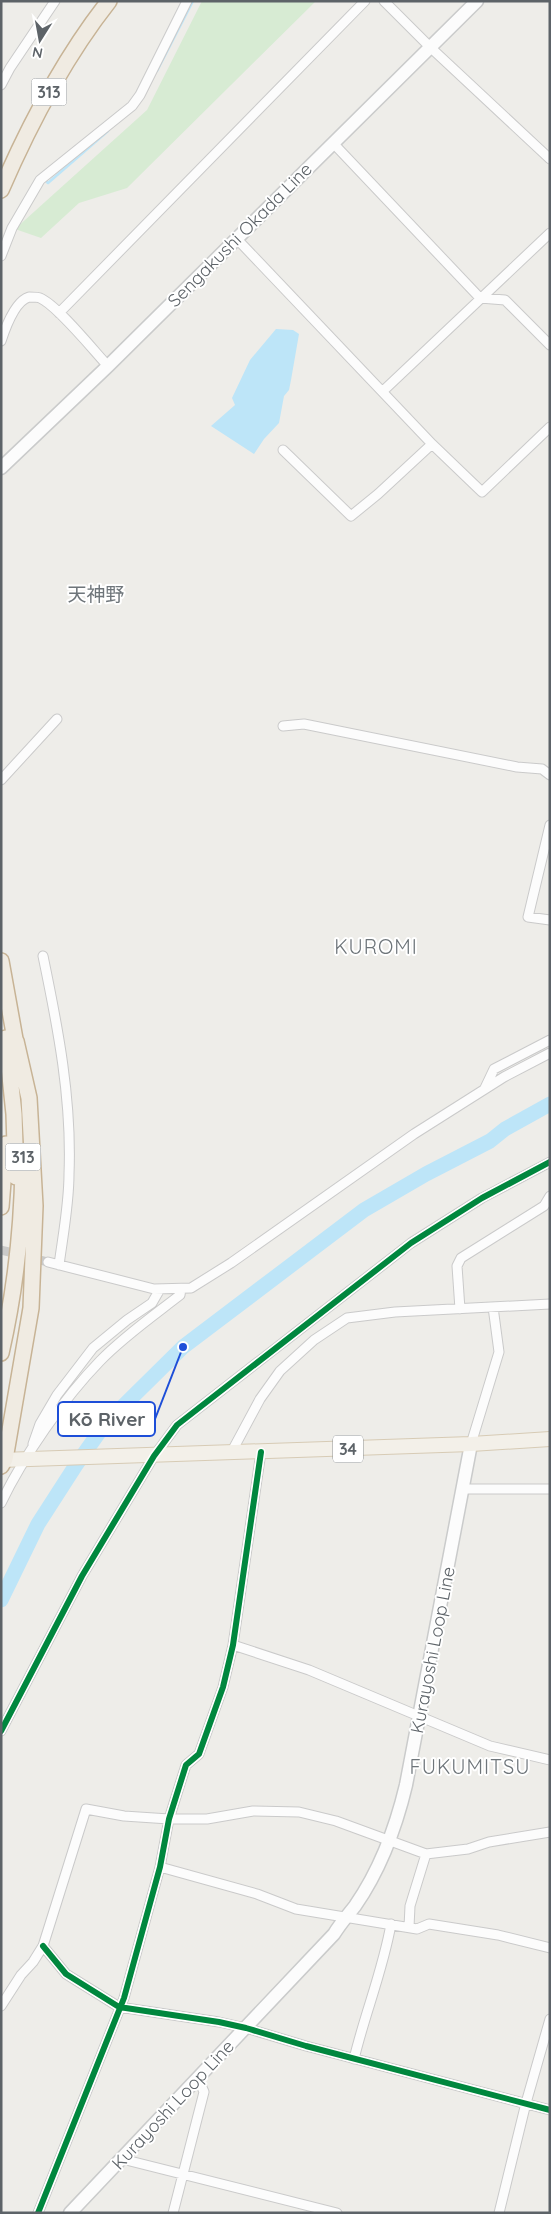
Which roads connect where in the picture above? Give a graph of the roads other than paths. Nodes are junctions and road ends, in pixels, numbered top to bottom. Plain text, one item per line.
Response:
1 (55, 1) edge
2 (100, 1) edge
3 (109, 1) edge
4 (187, 1) edge
5 (365, 1) edge
6 (384, 1) edge
7 (477, 1) edge
8 (430, 48) junction
9 (5, 66) edge
10 (1, 85) edge
11 (333, 143) junction
12 (550, 159) edge
13 (3, 179) edge
14 (1, 198) edge
15 (550, 232) edge
16 (237, 239) junction
17 (1, 256) edge
18 (480, 298) junction
19 (59, 313) junction
20 (1, 341) edge
21 (550, 345) edge
22 (108, 366) junction
23 (383, 391) junction
24 (550, 427) edge
25 (432, 444) junction
26 (283, 450) dead end
27 (1, 468) edge
28 (57, 719) dead end
29 (283, 726) dead end
30 (550, 775) edge
31 (1, 780) edge
32 (550, 825) edge
33 (550, 920) edge
34 (42, 956) dead end
35 (1, 961) edge
36 (1, 1008) edge
37 (550, 1040) edge
38 (11, 1042) junction
39 (550, 1053) edge
40 (484, 1089) junction
41 (550, 1162) edge
42 (550, 1196) edge
43 (1, 1207) edge
44 (48, 1262) tunnel mouth
45 (59, 1265) junction
46 (160, 1289) junction
47 (181, 1289) junction
48 (550, 1304) edge
49 (492, 1307) junction
50 (460, 1309) junction
51 (1, 1313) edge
52 (1, 1353) edge
53 (550, 1439) edge
54 (471, 1444) junction
55 (261, 1452) junction
56 (231, 1453) junction
57 (150, 1456) junction
58 (32, 1458) junction
59 (2, 1462) edge
60 (462, 1489) junction
61 (550, 1489) edge
62 (1, 1503) edge
63 (233, 1645) junction
64 (421, 1718) junction
65 (1, 1731) edge
66 (550, 1760) edge
67 (170, 1819) junction
68 (550, 1832) edge
69 (389, 1841) junction
70 (426, 1854) junction
71 (160, 1867) junction
72 (346, 1916) junction
73 (391, 1924) junction
74 (409, 1927) junction
75 (44, 1946) junction
76 (550, 1948) edge
77 (1, 2006) edge
78 (119, 2007) junction
79 (550, 2019) edge
80 (246, 2028) junction
81 (354, 2059) junction
82 (198, 2078) junction
83 (526, 2103) junction
84 (550, 2110) edge
85 (122, 2159) junction
86 (183, 2173) junction
87 (38, 2213) edge
88 (70, 2213) edge
89 (174, 2213) edge
90 (337, 2213) edge
91 (499, 2213) edge

1 - 9 street
2 - 13 highway, 313
3 - 13 highway, 313
4 - 17 street
5 - 19 street
6 - 8 street
7 - 8 main road, Sengakushi Okada Line
8 - 11 main road, Sengakushi Okada Line
8 - 12 street
9 - 10 street
11 - 16 main road, Sengakushi Okada Line
11 - 18 street
13 - 14 highway
15 - 18 street
16 - 22 main road, Sengakushi Okada Line
16 - 23 street
18 - 21 street
18 - 23 street
19 - 20 street
19 - 22 street
22 - 27 main road, Sengakushi Okada Line
23 - 25 street
24 - 25 street
25 - 26 street
28 - 31 street
29 - 30 street
32 - 33 street
34 - 45 street
35 - 38 highway, 313
36 - 38 highway, 313
37 - 40 street
38 - 43 highway
38 - 51 highway, 313
38 - 52 highway, 313
38 - 59 highway
39 - 40 street
40 - 47 street
41 - 57 street
42 - 50 street
44 - 45 street
45 - 46 street
46 - 47 street
46 - 58 street
47 - 58 street
48 - 49 street
49 - 50 street
49 - 54 street
50 - 56 street
53 - 54 main road, 34
54 - 55 main road, 34
54 - 60 main road, Kurayoshi Loop Line
55 - 56 main road, 34
55 - 63 street
56 - 57 main road, 34
57 - 58 main road, 34
57 - 65 street
58 - 59 main road, 34
58 - 62 street
60 - 61 street
60 - 64 main road, Kurayoshi Loop Line
63 - 64 street
63 - 67 street
64 - 66 street
64 - 69 main road, Kurayoshi Loop Line
67 - 69 street
67 - 71 street
67 - 75 street
68 - 70 street
69 - 70 street
69 - 72 main road, Kurayoshi Loop Line
70 - 74 street
71 - 72 street
71 - 78 street
72 - 73 street
72 - 80 main road, Kurayoshi Loop Line
73 - 74 street
73 - 81 street
74 - 76 street
75 - 77 street
75 - 78 street
78 - 80 street
78 - 87 street
79 - 83 street
80 - 81 street
80 - 82 main road, Kurayoshi Loop Line
81 - 83 street
82 - 85 main road, Kurayoshi Loop Line
82 - 86 street
83 - 84 street
83 - 91 street
85 - 86 street
85 - 88 main road, Kurayoshi Loop Line
86 - 89 street
86 - 90 street

